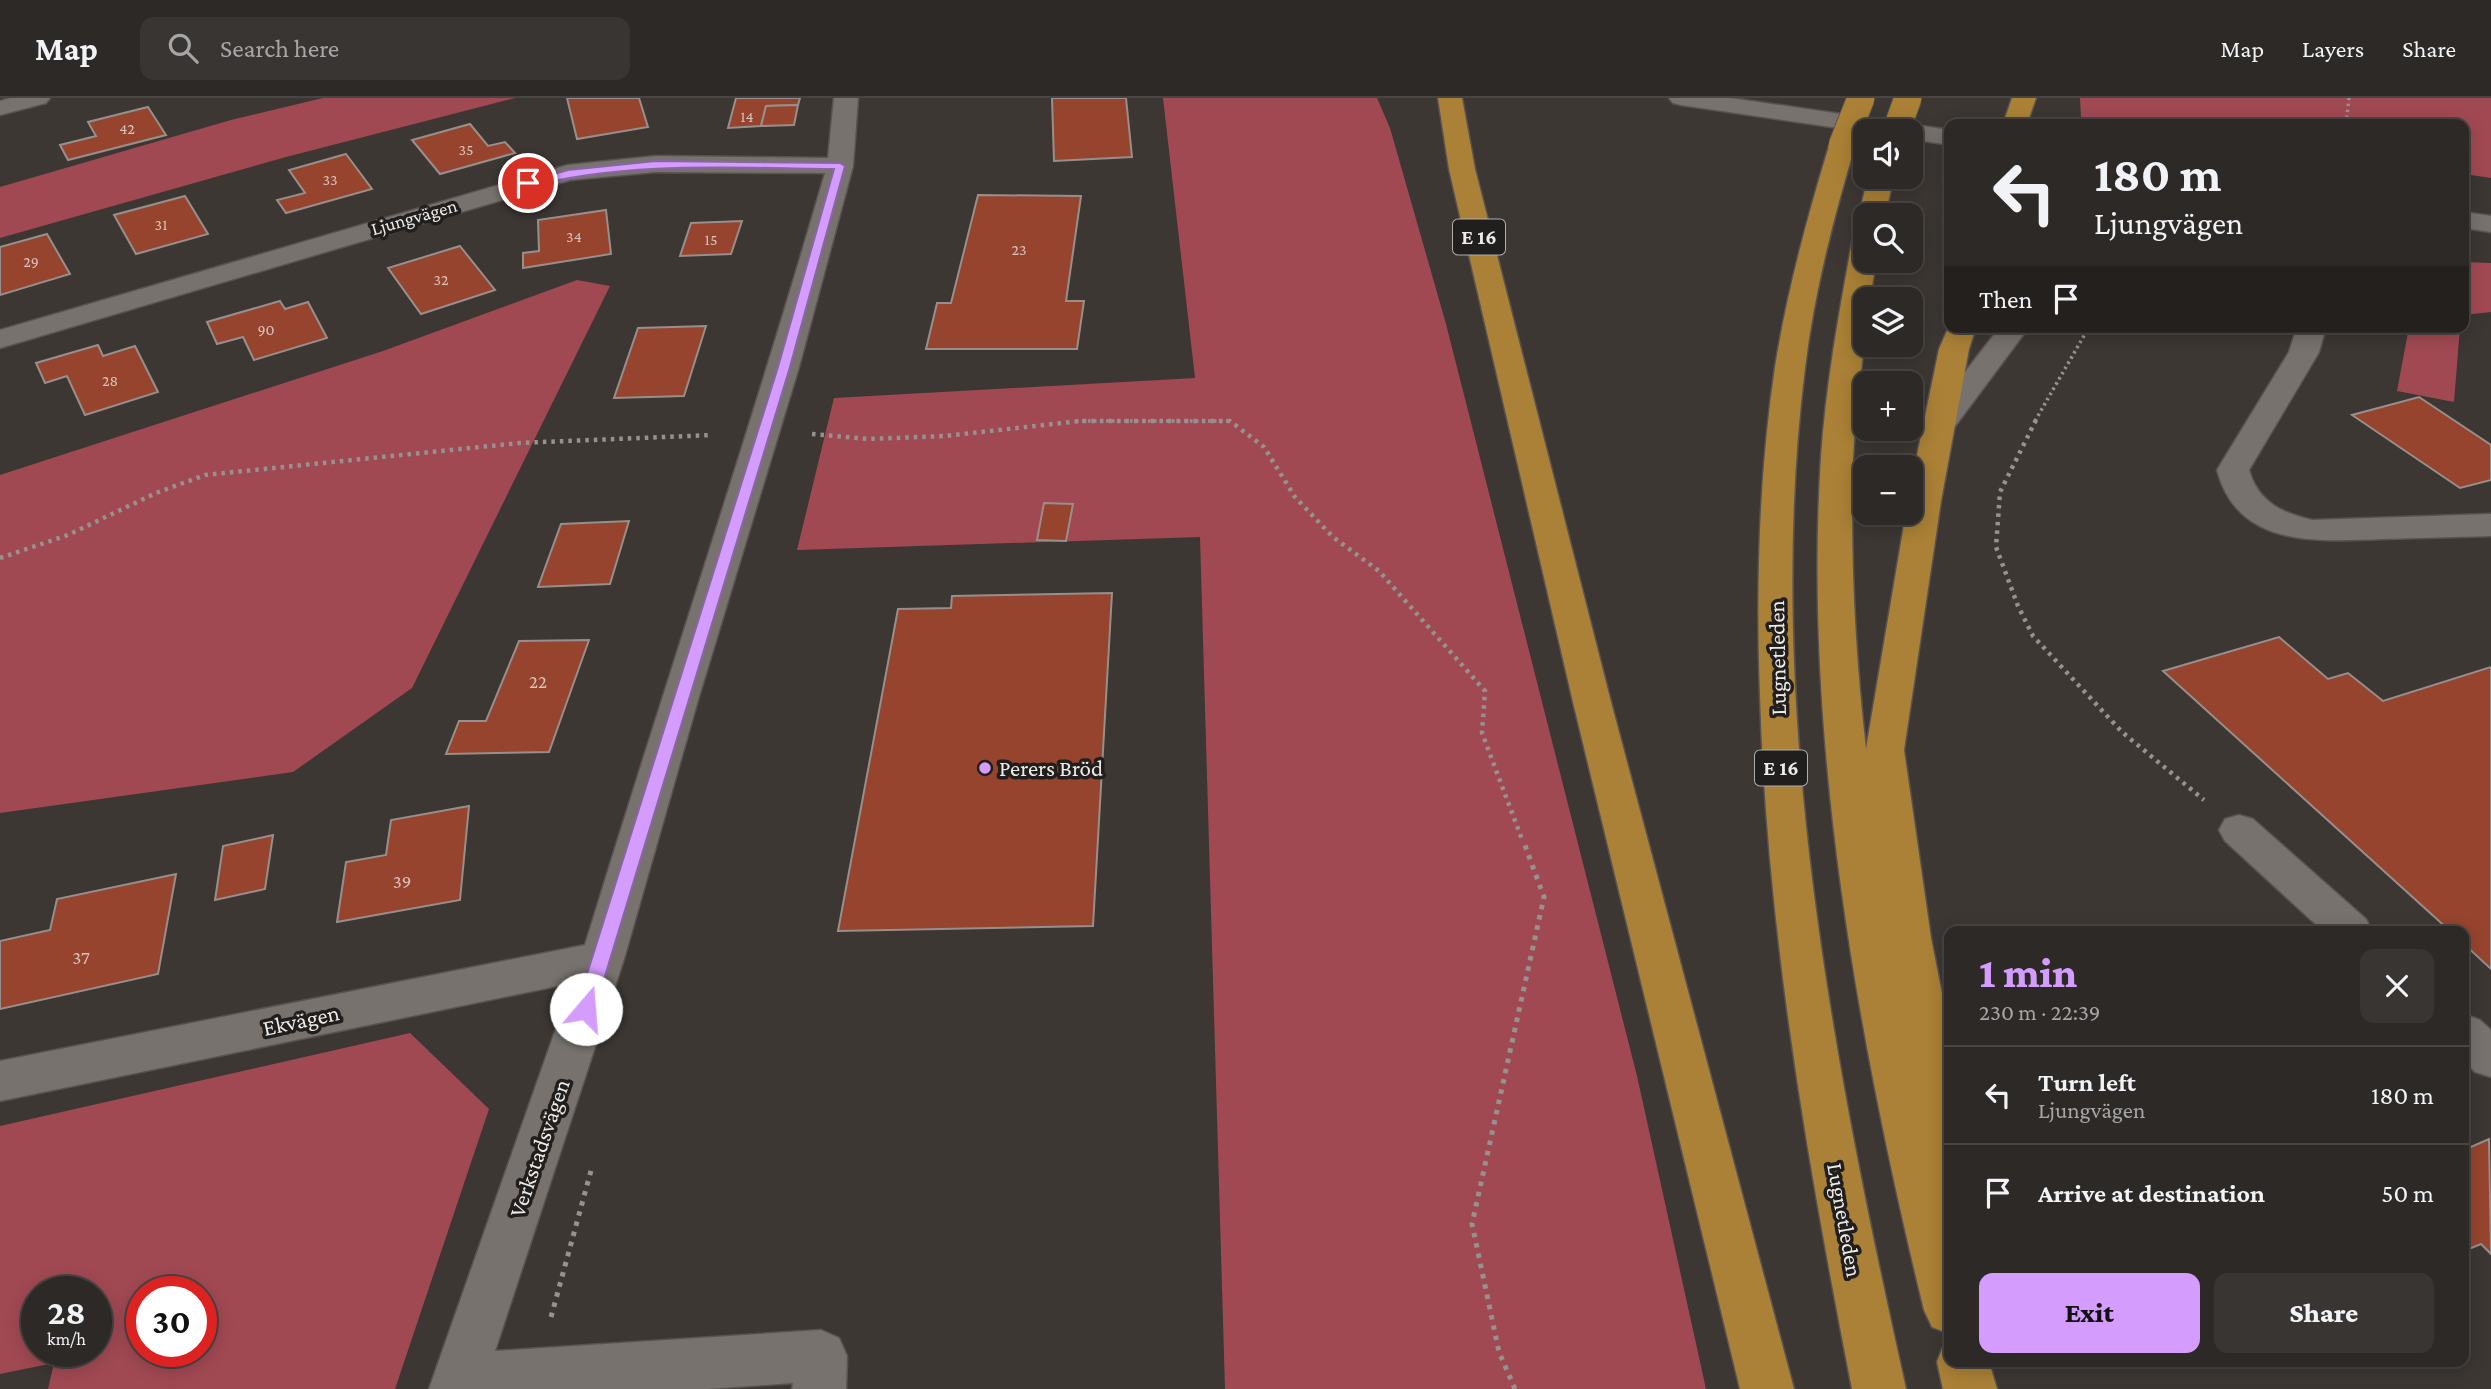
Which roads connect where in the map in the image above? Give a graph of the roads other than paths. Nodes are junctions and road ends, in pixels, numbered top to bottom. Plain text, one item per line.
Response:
1 (38, 98) edge
2 (846, 98) edge
3 (1450, 98) edge
4 (1681, 98) edge
5 (1861, 98) edge
6 (1908, 98) edge
7 (2024, 98) edge
8 (0, 108) edge
9 (1900, 119) edge
10 (2017, 119) edge
11 (1853, 123) edge
12 (1923, 133) edge
13 (1944, 137) edge
14 (840, 166) junction
15 (2469, 221) edge
16 (2491, 224) edge
17 (1861, 273) edge
18 (1960, 333) edge
19 (2010, 333) edge
20 (2310, 333) edge
21 (0, 339) edge
22 (1939, 426) junction
23 (2491, 525) edge
24 (2239, 830) road end
25 (2345, 926) edge
26 (603, 959) junction
27 (2469, 1038) edge
28 (2491, 1058) edge
29 (0, 1082) edge
30 (1944, 1130) edge
31 (1944, 1284) edge
32 (1963, 1367) edge
33 (1985, 1367) edge
34 (458, 1384) edge
35 (819, 1389) edge
36 (1768, 1389) edge
37 (1879, 1389) edge
38 (1970, 1389) edge
39 (1989, 1389) edge

1 - 8 street
2 - 14 street, Verkstadsvägen
3 - 36 highway, E 16
4 - 11 street
5 - 37 highway, Lugnetleden / E 16, bridge
6 - 9 highway, bridge
7 - 10 highway
12 - 13 street
14 - 21 street, Ljungvägen
14 - 26 street, Verkstadsvägen
15 - 16 street
17 - 31 highway
18 - 22 highway
19 - 22 street
20 - 23 street
22 - 30 highway
24 - 25 street
26 - 29 street, Ekvägen
26 - 34 street, Verkstadsvägen
27 - 28 street
32 - 38 highway
33 - 39 highway
34 - 35 street

